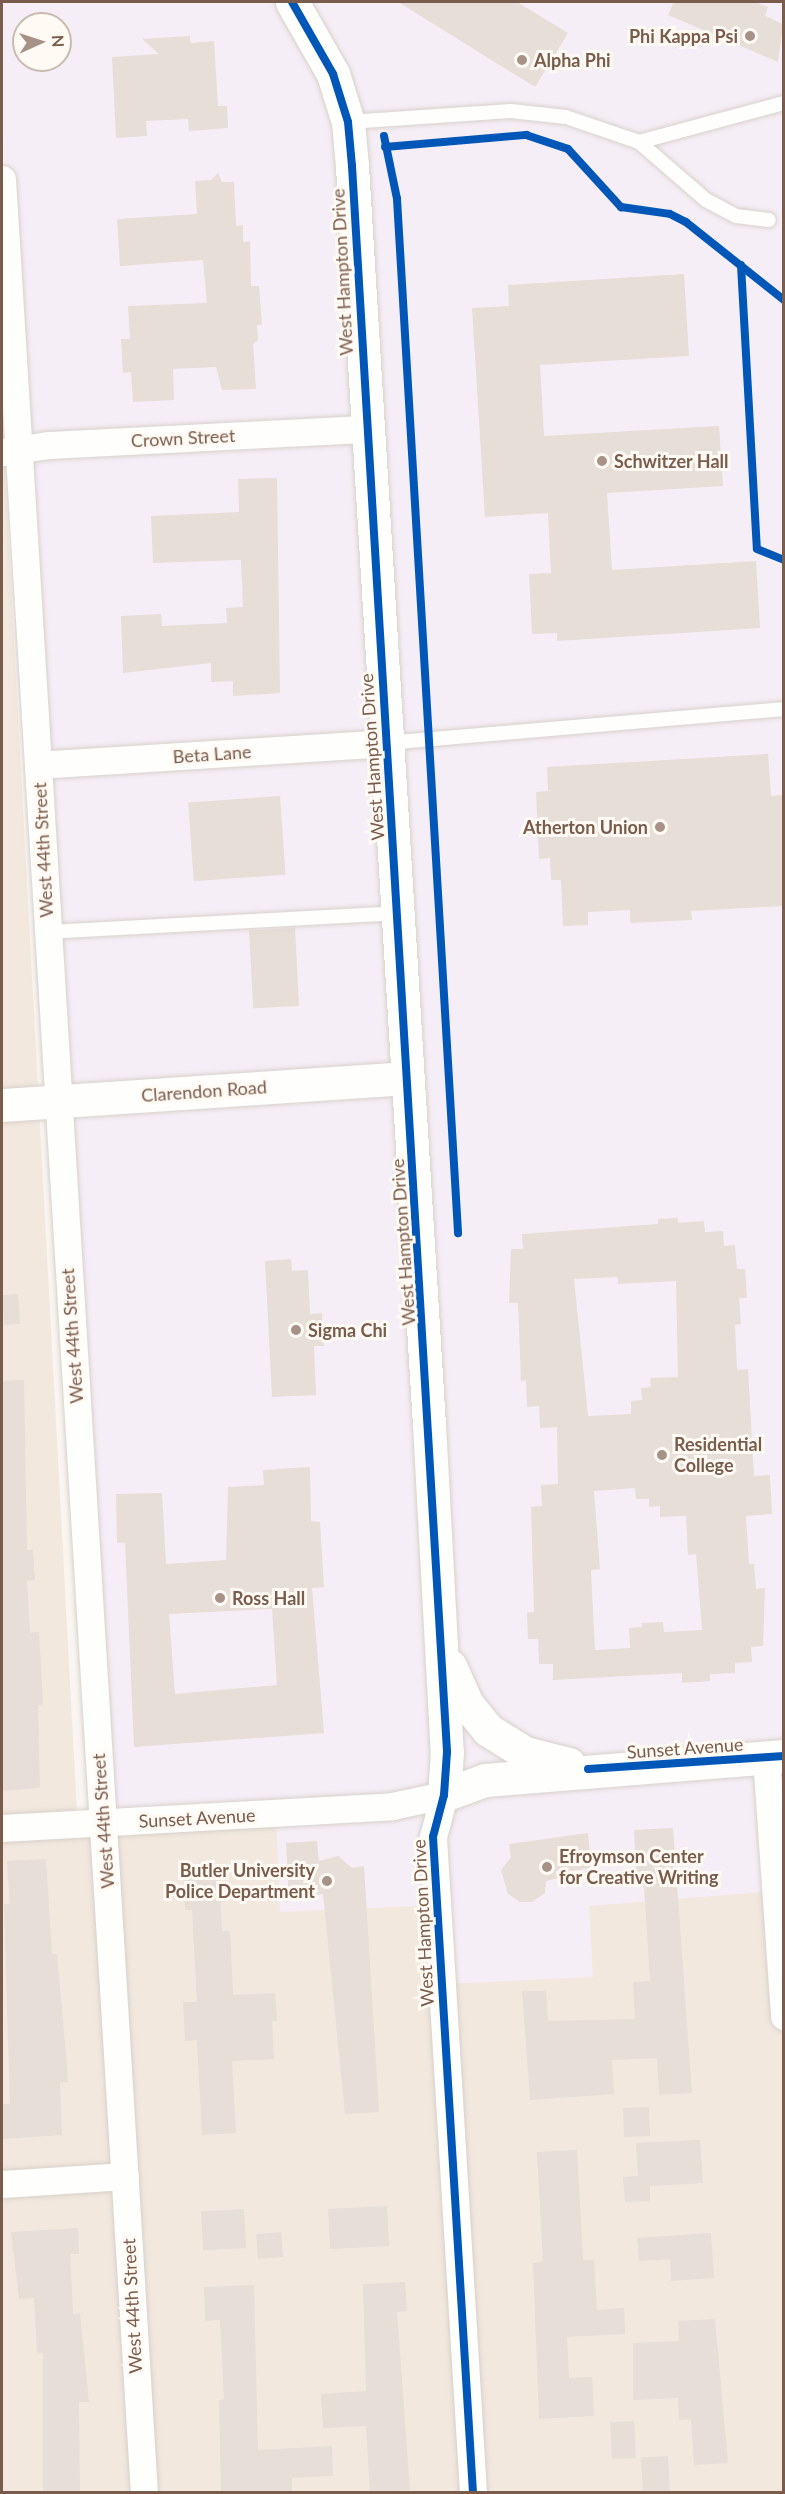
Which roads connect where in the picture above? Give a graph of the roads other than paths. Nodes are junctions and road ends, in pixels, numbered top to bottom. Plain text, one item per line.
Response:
1 (292, 2) edge
2 (783, 103) edge
3 (348, 122) junction
4 (639, 142) junction
5 (2, 179) edge
6 (769, 220) dead end
7 (365, 429) junction
8 (10, 450) edge
9 (783, 709) edge
10 (387, 743) junction
11 (38, 765) junction
12 (398, 913) junction
13 (47, 932) junction
14 (406, 1078) junction
15 (57, 1101) junction
16 (2, 1105) edge
17 (441, 1639) junction
18 (775, 1757) edge
19 (588, 1769) junction
20 (444, 1795) junction
21 (103, 1823) junction
22 (2, 1828) edge
23 (783, 2016) edge
24 (125, 2176) junction
25 (2, 2184) edge
26 (144, 2493) edge
27 (473, 2493) edge

1 - 3 street, West Hampton Drive
2 - 4 lane
3 - 4 lane
3 - 7 street, West Hampton Drive
4 - 6 lane
5 - 8 street, West 44th Street
7 - 8 street, Crown Street
7 - 10 street, West Hampton Drive
8 - 11 street, West 44th Street
9 - 10 lane
10 - 11 street, Beta Lane
10 - 12 street, West Hampton Drive
11 - 13 street, West 44th Street
12 - 13 lane
12 - 14 street, West Hampton Drive
13 - 15 street, West 44th Street
14 - 15 street, Clarendon Road
14 - 17 street, West Hampton Drive
15 - 16 street, Clarendon Road
15 - 21 street, West 44th Street
17 - 19 street
17 - 20 street, West Hampton Drive
18 - 19 street, Sunset Avenue
18 - 23 street
19 - 20 street, Sunset Avenue
20 - 21 street, Sunset Avenue
20 - 27 street, West Hampton Drive
21 - 22 street, Sunset Avenue
21 - 24 street, West 44th Street
24 - 25 street
24 - 26 street, West 44th Street

